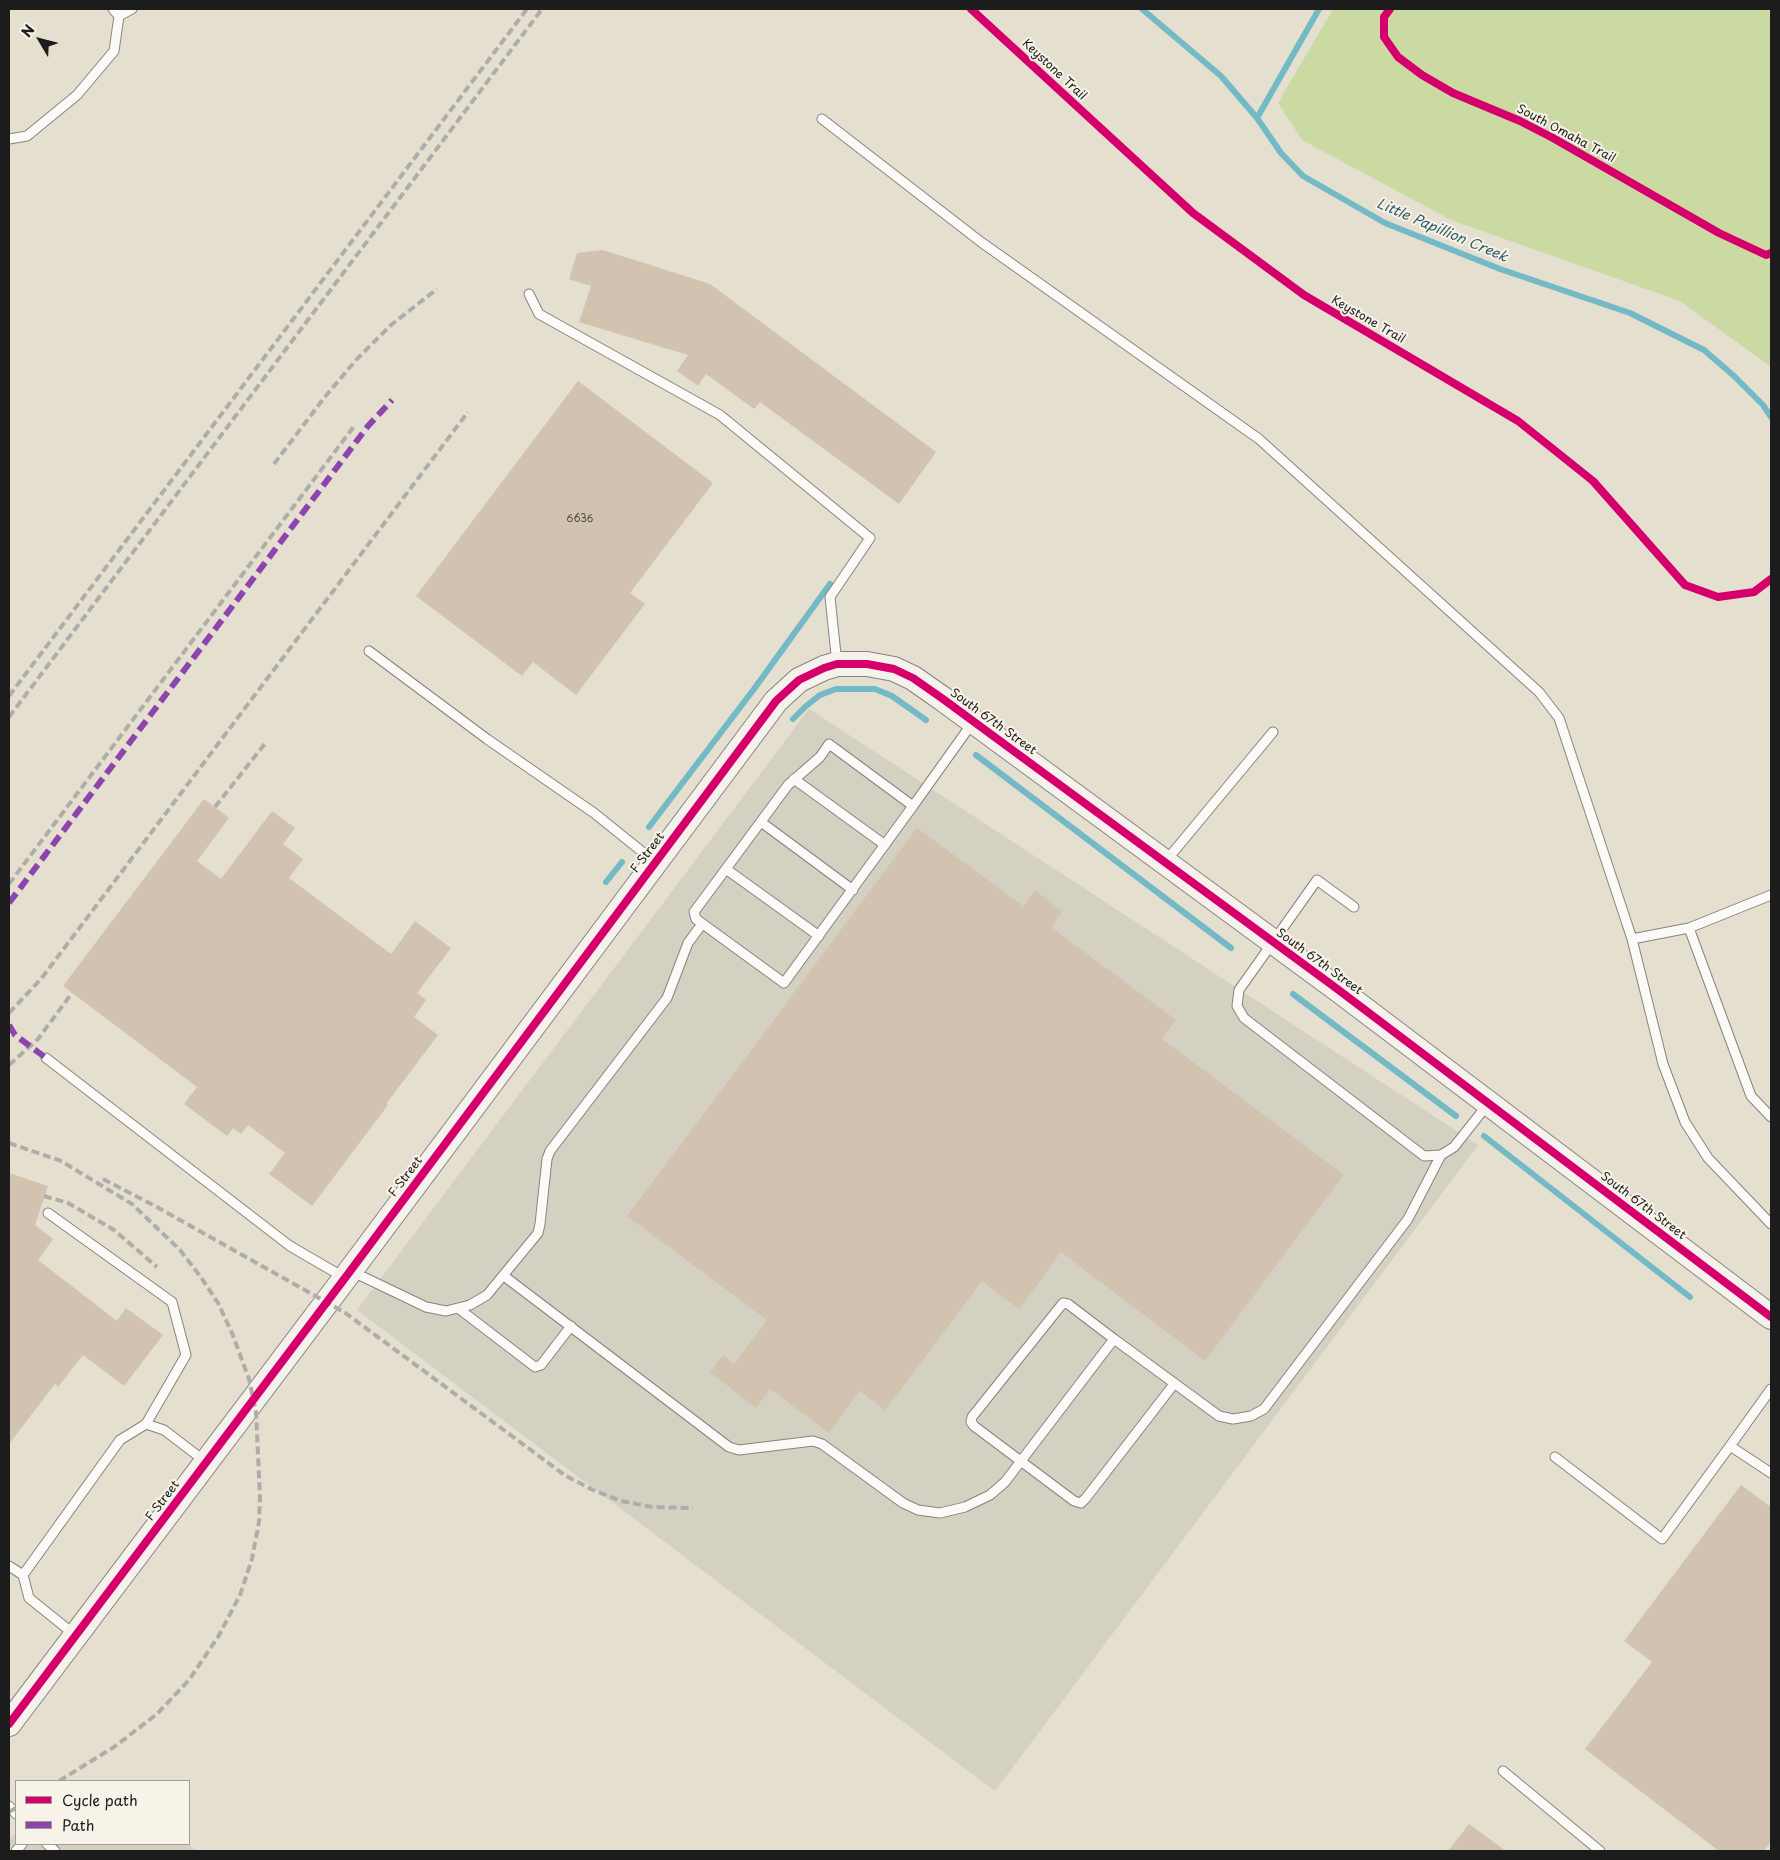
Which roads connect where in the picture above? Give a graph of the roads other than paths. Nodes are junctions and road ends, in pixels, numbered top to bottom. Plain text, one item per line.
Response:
1 (112, 9) edge
2 (132, 9) edge
3 (119, 16) junction
4 (822, 119) dead end
5 (9, 139) edge
6 (529, 294) dead end
7 (369, 652) dead end
8 (837, 664) junction
9 (973, 721) junction
10 (1274, 732) dead end
11 (794, 779) junction
12 (913, 806) junction
13 (761, 822) junction
14 (885, 846) junction
15 (655, 862) junction
16 (1165, 863) junction
17 (726, 869) junction
18 (853, 890) junction
19 (1771, 895) edge
20 (1354, 907) dead end
21 (702, 924) junction
22 (1689, 928) junction
23 (819, 936) junction
24 (1632, 940) junction
25 (1273, 942) junction
26 (46, 1058) dead end
27 (1488, 1103) junction
28 (1771, 1117) edge
29 (1442, 1155) junction
30 (48, 1213) dead end
31 (1771, 1224) edge
32 (348, 1274) junction
33 (504, 1276) junction
34 (458, 1308) junction
35 (1771, 1317) edge
36 (571, 1326) junction
37 (1114, 1339) junction
38 (1174, 1384) junction
39 (1771, 1389) edge
40 (146, 1424) junction
41 (1730, 1446) junction
42 (1555, 1457) dead end
43 (206, 1462) junction
44 (1021, 1462) junction
45 (1771, 1474) edge
46 (9, 1566) edge
47 (23, 1575) junction
48 (76, 1635) junction
49 (9, 1724) edge
50 (1503, 1771) dead end
51 (1600, 1851) edge

1 - 3 lane
2 - 3 lane
3 - 5 lane
4 - 24 lane
6 - 8 lane
7 - 15 lane
8 - 9 street, South 67th Street
8 - 15 street, F Street
9 - 12 lane
9 - 16 street, South 67th Street
10 - 16 lane
11 - 12 lane
11 - 13 lane
11 - 14 lane
12 - 14 lane
13 - 17 lane
13 - 18 lane
14 - 18 lane
15 - 32 street, F Street
16 - 25 street, South 67th Street
17 - 21 lane
17 - 23 lane
18 - 23 lane
19 - 22 lane
20 - 25 lane
21 - 23 lane
21 - 33 lane
22 - 24 lane
22 - 28 lane
24 - 31 lane
25 - 27 street, South 67th Street
25 - 29 lane
26 - 32 lane
27 - 29 lane
27 - 35 street, South 67th Street
29 - 38 lane
30 - 40 lane
32 - 34 lane
32 - 43 street, F Street
33 - 34 lane
33 - 36 lane
34 - 36 lane
36 - 44 lane
37 - 38 lane
37 - 44 lane
37 - 44 lane
38 - 44 lane
39 - 41 lane
40 - 43 lane
40 - 47 lane
41 - 42 lane
41 - 45 lane
43 - 48 street, F Street
46 - 47 lane
47 - 48 lane
48 - 49 street, F Street
50 - 51 lane

